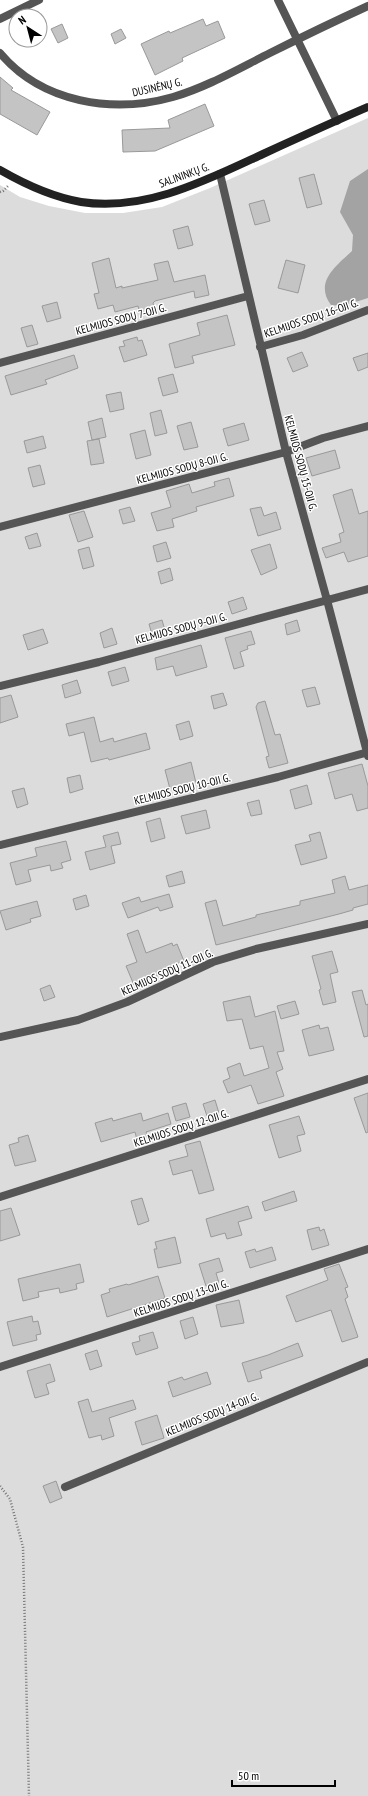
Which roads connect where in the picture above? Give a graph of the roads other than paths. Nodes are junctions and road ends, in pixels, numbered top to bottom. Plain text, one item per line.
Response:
1 (39, 0) edge
2 (278, 0) edge
3 (368, 6) edge
4 (0, 19) edge
5 (297, 40) junction
6 (0, 53) edge
7 (368, 106) edge
8 (336, 121) junction
9 (0, 170) edge
10 (220, 174) junction
11 (248, 296) junction
12 (368, 310) edge
13 (260, 347) junction
14 (0, 363) edge
15 (368, 426) edge
16 (286, 452) junction
17 (0, 528) edge
18 (368, 589) edge
19 (327, 600) junction
20 (0, 686) edge
21 (368, 753) edge
22 (0, 845) edge
23 (368, 924) edge
24 (0, 1037) edge
25 (368, 1079) edge
26 (0, 1197) edge
27 (368, 1249) edge
28 (368, 1362) edge
29 (0, 1368) edge
30 (65, 1487) dead end

1 - 4 street
2 - 5 street
3 - 5 street, DUSINĖNŲ G.
5 - 6 street, DUSINĖNŲ G.
5 - 8 street
7 - 8 main road, SALININKŲ G.
8 - 10 main road, SALININKŲ G.
9 - 10 main road, SALININKŲ G.
10 - 11 street, KELMIJOS SODŲ 15-OJI G.
11 - 13 street, KELMIJOS SODŲ 15-OJI G.
11 - 14 street, KELMIJOS SODŲ 7-OJI G.
12 - 13 street, KELMIJOS SODŲ 16-OJI G.
13 - 16 street, KELMIJOS SODŲ 15-OJI G.
15 - 16 street, KELMIJOS SODŲ 8-OJI G.
16 - 17 street, KELMIJOS SODŲ 8-OJI G.
16 - 19 street, KELMIJOS SODŲ 15-OJI G.
18 - 19 street, KELMIJOS SODŲ 9-OJI G.
19 - 20 street, KELMIJOS SODŲ 9-OJI G.
19 - 21 street, KELMIJOS SODŲ 15-OJI G.
21 - 22 street, KELMIJOS SODŲ 10-OJI G.
23 - 24 street, KELMIJOS SODŲ 11-OJI G.
25 - 26 street, KELMIJOS SODŲ 12-OJI G.
27 - 29 street, KELMIJOS SODŲ 13-OJI G.
28 - 30 street, KELMIJOS SODŲ 14-OJI G.

